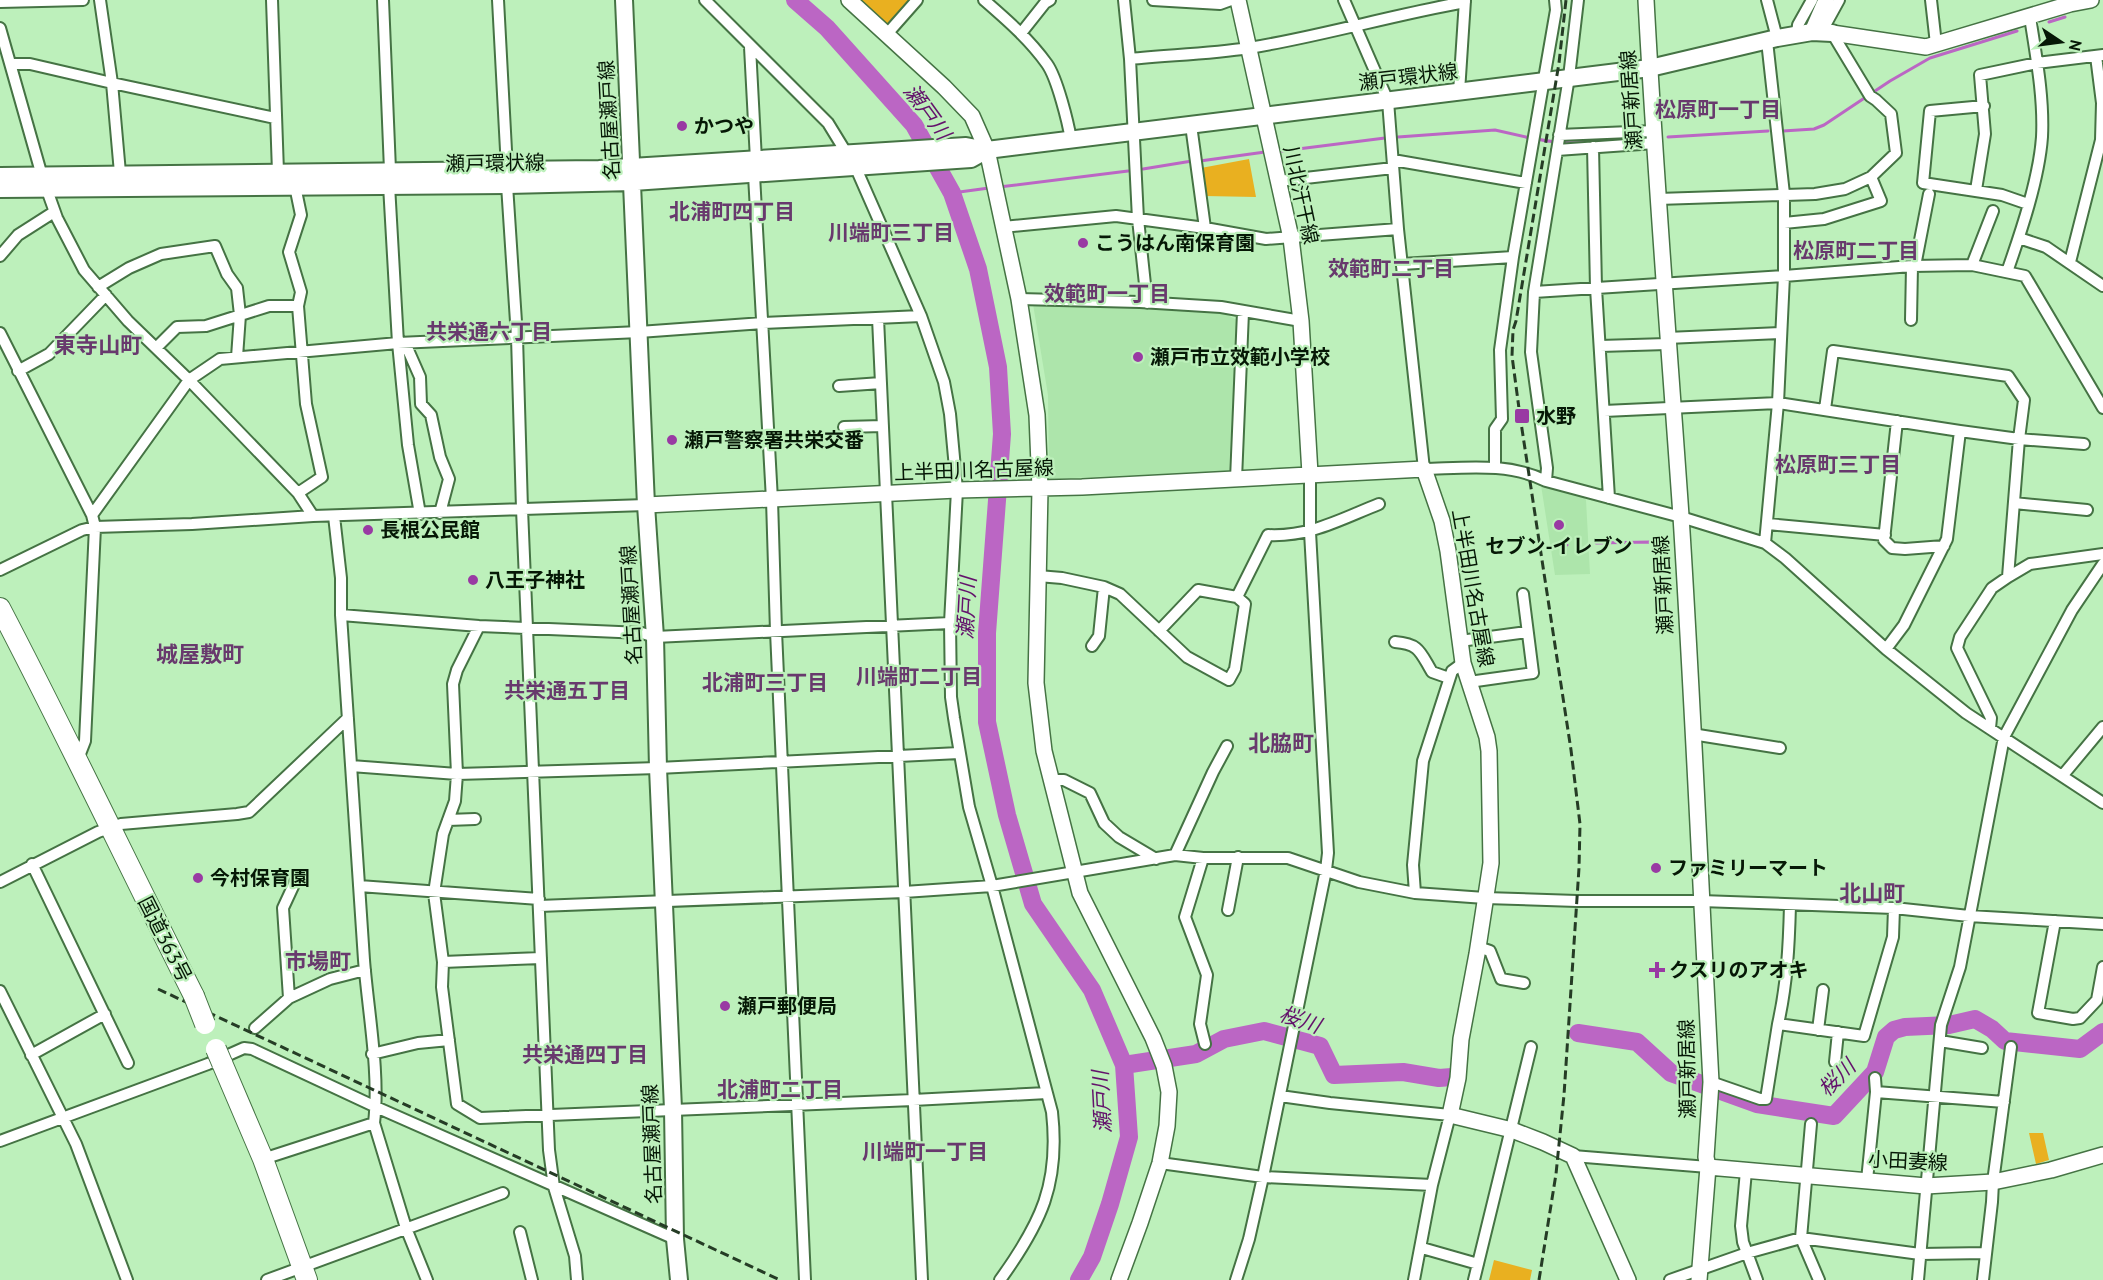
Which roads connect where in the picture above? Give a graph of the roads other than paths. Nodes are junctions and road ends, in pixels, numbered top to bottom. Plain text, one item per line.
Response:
1 (83, 0) edge
2 (100, 0) edge
3 (272, 0) edge
4 (382, 0) edge
5 (498, 0) edge
6 (624, 0) edge
7 (705, 0) edge
8 (849, 0) edge
9 (917, 0) edge
10 (984, 0) edge
11 (1050, 0) edge
12 (1124, 0) edge
13 (1154, 0) edge
14 (1232, 0) edge
15 (1238, 0) edge
16 (1344, 0) edge
17 (1555, 0) edge
18 (1578, 0) edge
19 (1646, 0) edge
20 (1767, 0) edge
21 (1812, 0) edge
22 (1826, 0) edge
23 (1839, 0) edge
24 (1931, 0) edge
25 (2090, 0) edge
26 (1465, 1) edge
27 (0, 2) edge
28 (1414, 5) edge
29 (2030, 17) junction
30 (1354, 26) junction
31 (0, 28) edge
32 (1022, 32) junction
33 (1816, 33) junction
34 (887, 34) junction
35 (1772, 39) junction
36 (1936, 44) junction
37 (750, 47) junction
38 (1248, 48) junction
39 (2099, 56) edge
40 (1130, 59) junction
41 (2037, 63) junction
42 (11, 64) junction
43 (1650, 68) junction
44 (1569, 77) junction
45 (1545, 81) junction
46 (112, 84) junction
47 (1459, 92) junction
48 (1388, 101) junction
49 (1984, 106) junction
50 (1263, 117) junction
51 (276, 118) junction
52 (1191, 125) junction
53 (1133, 132) junction
54 (1654, 137) junction
55 (1071, 140) junction
56 (1558, 143) junction
57 (1593, 147) junction
58 (987, 150) junction
59 (851, 160) junction
60 (1393, 164) junction
61 (755, 167) junction
62 (278, 172) junction
63 (120, 173) junction
64 (632, 175) junction
65 (0, 176) edge
66 (507, 177) junction
67 (1871, 177) junction
68 (389, 178) junction
69 (1279, 181) junction
70 (44, 182) junction
71 (1526, 183) junction
72 (295, 186) junction
73 (0, 189) edge
74 (1976, 190) junction
75 (1784, 194) junction
76 (1929, 194) dead end
77 (1658, 199) junction
78 (2028, 204) junction
79 (1993, 211) dead end
80 (54, 212) junction
81 (1138, 219) junction
82 (1784, 223) junction
83 (1003, 227) junction
84 (1205, 228) junction
85 (1398, 229) junction
86 (1291, 238) junction
87 (2019, 238) junction
88 (0, 256) edge
89 (1513, 257) junction
90 (2070, 262) junction
91 (1402, 264) junction
92 (1972, 265) junction
93 (1913, 266) junction
94 (2007, 272) junction
95 (1784, 276) junction
96 (1665, 283) junction
97 (2103, 286) edge
98 (1596, 288) junction
99 (102, 291) junction
100 (1533, 292) junction
101 (1020, 299) junction
102 (1147, 303) junction
103 (298, 306) junction
104 (1243, 312) junction
105 (240, 315) junction
106 (921, 316) junction
107 (878, 318) junction
108 (1911, 320) dead end
109 (1301, 321) junction
110 (763, 323) junction
111 (639, 332) junction
112 (0, 333) edge
113 (1781, 333) junction
114 (517, 337) junction
115 (1667, 341) junction
116 (401, 343) junction
117 (1600, 345) junction
118 (156, 348) junction
119 (300, 350) junction
120 (237, 357) junction
121 (18, 371) junction
122 (189, 380) junction
123 (881, 383) junction
124 (839, 386) dead end
125 (1778, 403) junction
126 (2103, 408) edge
127 (1672, 409) junction
128 (1825, 410) junction
129 (1604, 411) junction
130 (1897, 421) junction
131 (884, 426) junction
132 (843, 427) dead end
133 (1960, 431) junction
134 (2019, 438) junction
135 (2084, 444) dead end
136 (1495, 467) junction
137 (1424, 470) junction
138 (1310, 474) junction
139 (1236, 478) junction
140 (1546, 481) junction
141 (1040, 489) junction
142 (957, 490) junction
143 (298, 493) junction
144 (886, 494) junction
145 (1609, 498) junction
146 (772, 500) junction
147 (2014, 503) junction
148 (1379, 504) dead end
149 (646, 505) junction
150 (522, 509) junction
151 (2087, 510) dead end
152 (440, 513) junction
153 (420, 514) junction
154 (92, 515) junction
155 (313, 516) junction
156 (334, 516) junction
157 (1681, 517) junction
158 (1768, 524) junction
159 (95, 527) junction
160 (1310, 532) junction
161 (1885, 536) junction
162 (1765, 543) junction
163 (1944, 546) junction
164 (2103, 554) edge
165 (2103, 564) edge
166 (0, 570) edge
167 (1038, 576) junction
168 (2008, 577) junction
169 (1104, 587) junction
170 (1522, 594) dead end
171 (1237, 597) junction
172 (0, 609) edge
173 (341, 615) junction
174 (950, 623) junction
175 (479, 626) junction
176 (891, 626) junction
177 (528, 628) junction
178 (776, 631) junction
179 (1159, 631) junction
180 (1527, 632) junction
181 (655, 637) junction
182 (1460, 641) junction
183 (1395, 642) dead end
184 (1092, 646) dead end
185 (1886, 649) junction
186 (1463, 663) junction
187 (1449, 678) junction
188 (1469, 682) junction
189 (348, 718) junction
190 (2103, 727) edge
191 (1990, 728) junction
192 (1692, 734) junction
193 (2004, 737) junction
194 (1227, 746) dead end
195 (1780, 748) dead end
196 (959, 753) junction
197 (899, 757) junction
198 (77, 759) junction
199 (782, 762) junction
200 (351, 766) junction
201 (658, 768) junction
202 (534, 771) junction
203 (457, 774) junction
204 (2063, 775) junction
205 (1051, 780) junction
206 (2103, 803) edge
207 (475, 819) dead end
208 (448, 820) junction
209 (109, 828) junction
210 (1175, 855) junction
211 (1238, 857) junction
212 (1203, 858) junction
213 (1156, 859) junction
214 (32, 864) junction
215 (1326, 870) junction
216 (1075, 872) junction
217 (296, 880) dead end
218 (0, 882) edge
219 (996, 885) junction
220 (359, 886) junction
221 (904, 892) junction
222 (434, 893) junction
223 (1415, 893) junction
224 (788, 896) junction
225 (1485, 898) junction
226 (663, 901) junction
227 (1701, 901) junction
228 (539, 902) junction
229 (1790, 905) junction
230 (1894, 908) junction
231 (1228, 910) dead end
232 (1969, 916) junction
233 (2055, 921) junction
234 (2103, 924) edge
235 (1478, 947) junction
236 (541, 958) junction
237 (443, 962) junction
238 (2103, 967) edge
239 (365, 970) junction
240 (1524, 983) dead end
241 (1823, 990) dead end
242 (0, 991) edge
243 (289, 998) junction
244 (2100, 1000) edge
245 (105, 1014) junction
246 (1778, 1024) junction
247 (255, 1028) dead end
248 (1818, 1030) junction
249 (1838, 1032) junction
250 (448, 1040) junction
251 (1940, 1041) junction
252 (1205, 1044) dead end
253 (1531, 1047) dead end
254 (2011, 1047) dead end
255 (1982, 1048) dead end
256 (372, 1054) junction
257 (32, 1055) junction
258 (1835, 1062) dead end
259 (128, 1063) dead end
260 (1875, 1078) dead end
261 (1711, 1082) junction
262 (1876, 1092) junction
263 (1047, 1093) junction
264 (1280, 1096) junction
265 (1934, 1096) junction
266 (914, 1100) junction
267 (2004, 1102) junction
268 (798, 1104) junction
269 (376, 1107) junction
270 (673, 1109) junction
271 (549, 1114) junction
272 (1450, 1115) junction
273 (63, 1118) junction
274 (374, 1123) junction
275 (1811, 1124) dead end
276 (1512, 1130) junction
277 (0, 1141) edge
278 (2103, 1155) edge
279 (1573, 1156) junction
280 (263, 1159) junction
281 (1160, 1163) junction
282 (1708, 1167) junction
283 (1746, 1171) junction
284 (1806, 1176) junction
285 (1263, 1177) junction
286 (1867, 1180) junction
287 (1993, 1182) junction
288 (1432, 1185) junction
289 (554, 1186) junction
290 (1926, 1186) junction
291 (503, 1193) dead end
292 (406, 1228) junction
293 (520, 1232) dead end
294 (1800, 1238) junction
295 (675, 1239) junction
296 (1422, 1248) junction
297 (1747, 1253) junction
298 (1986, 1253) junction
299 (1920, 1254) junction
300 (1478, 1264) junction
301 (305, 1274) edge
302 (1700, 1275) edge
303 (575, 1279) edge
304 (127, 1280) edge
305 (267, 1280) edge
306 (427, 1280) edge
307 (532, 1280) edge
308 (679, 1280) edge
309 (805, 1280) edge
310 (922, 1280) edge
311 (1000, 1280) edge
312 (1119, 1280) edge
313 (1236, 1280) edge
314 (1414, 1280) edge
315 (1474, 1280) edge
316 (1628, 1280) edge
317 (1670, 1280) edge
318 (1757, 1280) edge
319 (1819, 1280) edge
320 (1918, 1280) edge
321 (1983, 1280) edge

1 - 27 street
2 - 46 street
3 - 51 street
4 - 68 street
5 - 66 street
6 - 64 main road, 名古屋瀬戸線
7 - 37 street
8 - 34 street
9 - 34 street
10 - 32 street
11 - 32 street
12 - 40 street
13 - 14 street
15 - 38 street, 川北汗干線
16 - 30 street
17 - 45 street
18 - 44 street
19 - 43 street, 瀬戸新居線
20 - 35 street
21 - 33 street
22 - 33 street
23 - 33 street
24 - 36 street
25 - 29 street
26 - 28 street
26 - 47 street
28 - 30 street
29 - 36 street
29 - 41 street
30 - 38 street
30 - 48 street
31 - 42 street
32 - 55 street
33 - 35 main road, 瀬戸環状線
33 - 36 street
33 - 67 street
34 - 58 street
35 - 43 main road, 瀬戸環状線
35 - 75 street
37 - 59 street
37 - 61 street
38 - 40 street
38 - 50 street, 川北汗干線
39 - 41 street
39 - 90 street
40 - 53 street
41 - 49 street
41 - 78 street
42 - 46 street
42 - 70 street
43 - 44 main road, 瀬戸環状線
43 - 54 street, 瀬戸新居線
44 - 45 main road, 瀬戸環状線
44 - 56 street
45 - 47 main road, 瀬戸環状線
45 - 71 street
46 - 51 street
46 - 63 street
47 - 48 main road, 瀬戸環状線
48 - 50 main road, 瀬戸環状線
48 - 60 street
49 - 74 street
49 - 74 street
50 - 52 main road, 瀬戸環状線
50 - 69 street, 川北汗干線
51 - 62 street
52 - 53 main road, 瀬戸環状線
52 - 84 street
53 - 55 main road, 瀬戸環状線
53 - 81 street
54 - 56 street
54 - 57 street
54 - 77 street, 瀬戸新居線
55 - 58 main road, 瀬戸環状線
56 - 57 street
56 - 100 street
57 - 98 street
58 - 59 main road, 瀬戸環状線
58 - 83 street
59 - 61 main road, 瀬戸環状線
59 - 106 street
60 - 69 street
60 - 71 street
60 - 85 street
61 - 64 main road, 瀬戸環状線
61 - 110 street
62 - 63 main road, 瀬戸環状線
62 - 68 main road, 瀬戸環状線
63 - 70 main road, 瀬戸環状線
64 - 66 main road, 瀬戸環状線
64 - 111 main road, 名古屋瀬戸線
65 - 70 main road, 瀬戸環状線
66 - 68 main road, 瀬戸環状線
66 - 114 street
67 - 75 street
67 - 82 street
68 - 72 main road, 瀬戸環状線
68 - 116 street
69 - 86 street, 川北汗干線
70 - 72 main road, 瀬戸環状線
70 - 73 main road, 瀬戸環状線
70 - 80 street
71 - 89 street
72 - 103 street
74 - 78 street
75 - 77 street
75 - 82 street
76 - 93 street
77 - 96 street, 瀬戸新居線
78 - 87 street
79 - 92 street
80 - 88 street
80 - 99 street
81 - 83 street
81 - 84 street
81 - 102 street
82 - 95 street
83 - 101 street
84 - 86 street
85 - 86 street
85 - 91 street
86 - 109 street, 川北汗干線
87 - 90 street
87 - 94 street
89 - 91 street
89 - 136 street
90 - 97 street
91 - 137 street
92 - 93 street
92 - 94 street
93 - 95 street
93 - 108 street
94 - 126 street
95 - 96 street
95 - 113 street
96 - 98 street
96 - 115 street, 瀬戸新居線
98 - 100 street
98 - 117 street
99 - 105 street
99 - 118 street
99 - 121 street
100 - 140 street
101 - 102 street
101 - 141 street
102 - 104 street
103 - 105 street
103 - 119 street
104 - 109 street
104 - 139 street
105 - 118 street
105 - 120 street
106 - 107 street
106 - 142 street
107 - 110 street
107 - 123 street
109 - 138 street, 川北汗干線
110 - 111 street
110 - 146 street
111 - 114 street
111 - 149 main road, 名古屋瀬戸線
112 - 121 street
113 - 115 street
113 - 125 street
114 - 116 street
114 - 150 street
115 - 117 street
115 - 127 street, 瀬戸新居線
116 - 119 street
116 - 152 street
116 - 153 street
117 - 129 street
118 - 122 street
119 - 120 street
119 - 143 street
120 - 122 street
121 - 154 street
122 - 143 street
122 - 154 street
123 - 124 street
123 - 131 street
125 - 127 street
125 - 128 street
125 - 158 street
127 - 129 street
127 - 157 street, 瀬戸新居線
128 - 130 street
128 - 134 street
129 - 145 street
130 - 133 street
130 - 161 street
131 - 132 street
131 - 144 street
133 - 134 street
133 - 163 street
134 - 135 street
134 - 147 street
136 - 137 street
136 - 140 street
137 - 138 street, 上半田川名古屋線
137 - 182 street, 上半田川名古屋線
138 - 139 street, 上半田川名古屋線
138 - 160 street
139 - 141 street, 上半田川名古屋線
140 - 145 street
141 - 142 street, 上半田川名古屋線
141 - 167 street
142 - 144 street, 上半田川名古屋線
142 - 174 street
143 - 155 street
144 - 146 street, 上半田川名古屋線
144 - 176 street
145 - 157 street
146 - 149 street, 上半田川名古屋線
146 - 178 street
147 - 151 street
147 - 168 street
148 - 160 street
149 - 150 street
149 - 181 main road, 名古屋瀬戸線
150 - 152 street
150 - 177 street
152 - 153 street
153 - 156 street
154 - 159 street
155 - 156 street
155 - 159 street
156 - 173 street
157 - 162 street
157 - 192 street, 瀬戸新居線
158 - 161 street
158 - 162 street
159 - 166 street
159 - 198 street
160 - 171 street
160 - 215 street
161 - 163 street
162 - 185 street
163 - 185 street
164 - 168 street
165 - 193 street
167 - 169 street
167 - 205 street
168 - 191 street
169 - 179 street
169 - 184 street
170 - 180 street
171 - 179 street
171 - 179 street
172 - 198 highway, 国道363号
173 - 175 street
173 - 189 street
174 - 176 street
174 - 196 street
175 - 177 street
175 - 203 street
176 - 178 street
176 - 197 street
177 - 181 street
177 - 202 street
178 - 181 street
178 - 199 street
180 - 182 street
180 - 188 street
181 - 201 main road, 名古屋瀬戸線
182 - 186 street, 上半田川名古屋線
183 - 187 street
185 - 191 street
186 - 187 street
186 - 188 street, 上半田川名古屋線
187 - 223 street
188 - 225 street, 上半田川名古屋線
189 - 200 street
189 - 209 street
190 - 204 street
191 - 193 street
192 - 195 street
192 - 227 street, 瀬戸新居線
193 - 204 street
193 - 232 street
194 - 210 street
196 - 197 street
196 - 219 street
197 - 199 street
197 - 221 street
198 - 209 highway, 国道363号
199 - 201 street
199 - 224 street
200 - 203 street
200 - 220 street
201 - 202 street
201 - 226 main road, 名古屋瀬戸線
202 - 203 street
202 - 228 street
203 - 208 street
204 - 206 street
205 - 213 street
205 - 216 street
207 - 208 street
208 - 222 street
209 - 214 street
209 - 280 highway, 国道363号, bridge
210 - 212 street
210 - 213 street
211 - 212 street
211 - 215 street
211 - 231 street
212 - 252 street
213 - 216 street
214 - 218 street
214 - 245 street
215 - 223 street
215 - 264 street
216 - 219 street
216 - 281 street
217 - 243 street
219 - 221 street
219 - 263 street
220 - 222 street
220 - 239 street
221 - 224 street
221 - 266 street
222 - 228 street
222 - 237 street
223 - 225 street
224 - 226 street
224 - 268 street
225 - 227 street
225 - 235 street, 上半田川名古屋線
226 - 228 street
226 - 270 main road, 名古屋瀬戸線
227 - 229 street
227 - 261 street, 瀬戸新居線
228 - 236 street
229 - 230 street
229 - 246 street
230 - 232 street
230 - 249 street
232 - 233 street
232 - 251 street
233 - 234 street
233 - 244 street
235 - 240 street
235 - 272 street, 上半田川名古屋線
236 - 237 street
236 - 271 street
237 - 250 street
238 - 244 street
239 - 243 street
239 - 256 street
241 - 248 street
242 - 257 street
243 - 247 street
245 - 257 street
245 - 259 street
246 - 248 street
246 - 261 street
248 - 249 street
249 - 258 street
250 - 256 street
250 - 271 street
251 - 255 street
251 - 265 street
253 - 276 street
254 - 267 street
256 - 269 street
257 - 273 street
260 - 262 street
261 - 282 street, 瀬戸新居線
262 - 265 street
262 - 286 street
263 - 266 street
263 - 311 street
264 - 272 street
264 - 285 street
265 - 267 street
265 - 290 street
266 - 268 street
266 - 310 street
267 - 287 street
268 - 270 street
268 - 309 street
269 - 273 street
269 - 274 street
269 - 289 street
270 - 271 street
270 - 295 main road, 名古屋瀬戸線
271 - 289 street
272 - 276 street
272 - 288 street
273 - 277 street
273 - 304 street
274 - 280 street
274 - 292 street
275 - 284 street
276 - 279 street
276 - 300 street
278 - 287 street, 小田妻線
279 - 282 street
279 - 316 street
280 - 301 highway, 国道363号
281 - 285 street
281 - 312 street
282 - 283 street, 小田妻線
282 - 302 street, 瀬戸新居線
283 - 284 street, 小田妻線
283 - 297 street
284 - 286 street, 小田妻線
284 - 294 street
285 - 288 street
285 - 313 street
286 - 290 street, 小田妻線
287 - 290 street, 小田妻線
287 - 298 street
288 - 296 street
289 - 295 street
289 - 303 street
290 - 299 street
291 - 292 street
292 - 301 street
292 - 306 street
293 - 307 street
294 - 297 street
294 - 299 street
294 - 319 street
295 - 308 main road, 名古屋瀬戸線
296 - 300 street
296 - 314 street
297 - 302 street
297 - 318 street
298 - 299 street
298 - 321 street
299 - 320 street
300 - 315 street
301 - 305 street
302 - 317 street

